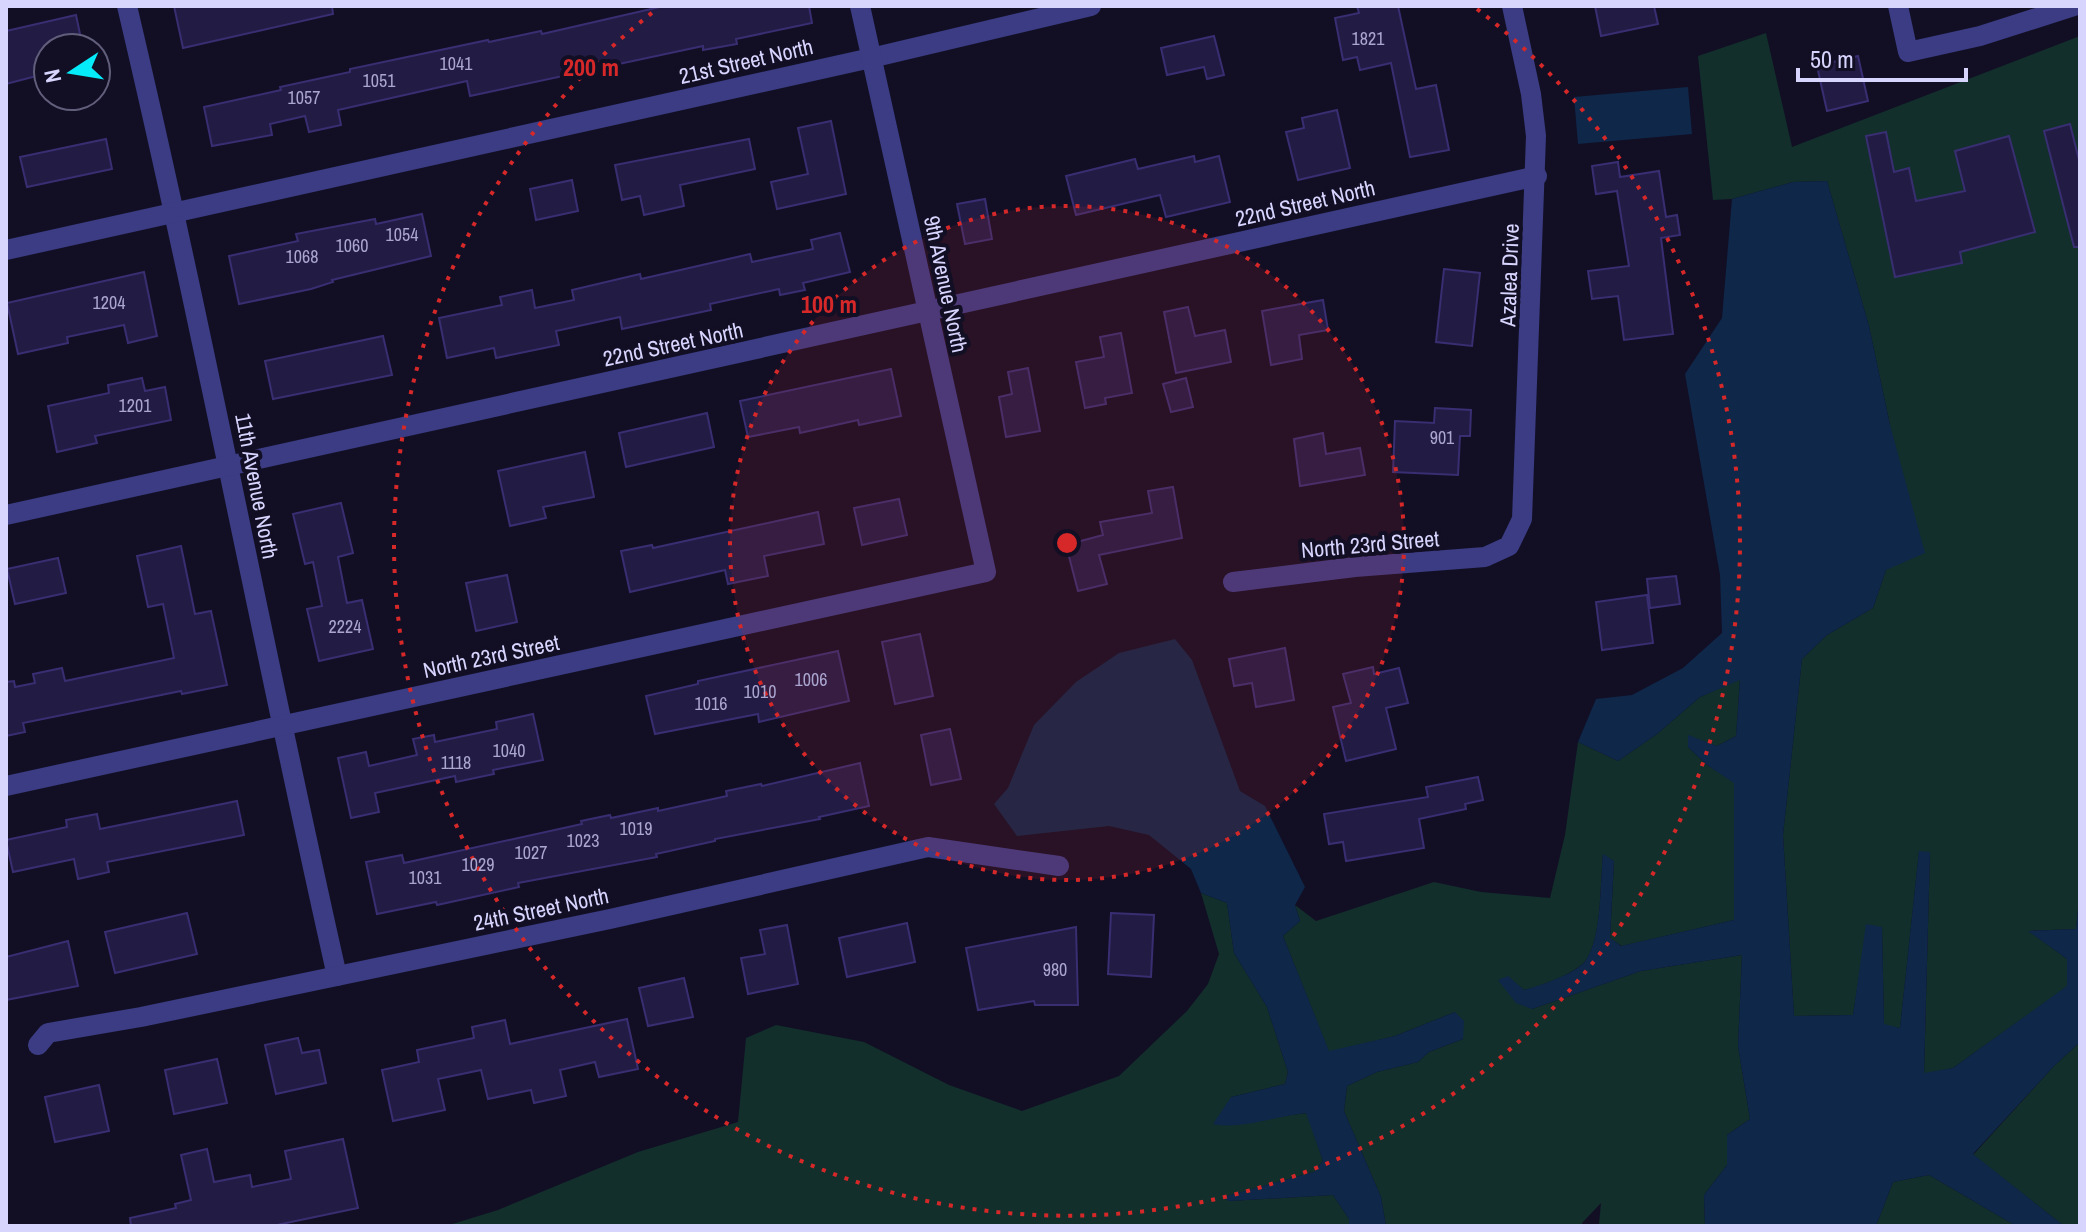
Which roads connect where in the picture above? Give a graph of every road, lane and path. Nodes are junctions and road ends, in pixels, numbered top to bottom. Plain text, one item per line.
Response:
1 (127, 6) edge
2 (860, 6) edge
3 (1091, 6) edge
4 (1512, 6) edge
5 (1898, 6) edge
6 (2074, 6) edge
7 (871, 58) junction
8 (1537, 176) junction
9 (176, 213) junction
10 (6, 250) edge
11 (927, 312) junction
12 (229, 466) junction
13 (6, 515) edge
14 (1509, 546) joint
15 (986, 572) joint
16 (1233, 582) dead end
17 (281, 726) junction
18 (6, 786) edge
19 (1059, 866) dead end
20 (337, 976) junction
21 (38, 1045) dead end

1 - 9 street, 11th Avenue North
2 - 7 street, 9th Avenue North
3 - 7 street, 21st Street North
4 - 8 street, Azalea Drive
5 - 6 street
7 - 9 street, 21st Street North
7 - 11 street, 9th Avenue North
8 - 11 street, 22nd Street North
8 - 14 street, Azalea Drive
9 - 10 street, 21st Street North
9 - 12 street, 11th Avenue North
11 - 12 street, 22nd Street North
11 - 15 street, 9th Avenue North
12 - 13 street, 22nd Street North
12 - 17 street, 11th Avenue North
14 - 16 street, North 23rd Street
15 - 17 street, North 23rd Street
17 - 18 street, North 23rd Street
17 - 20 street, 11th Avenue North
19 - 20 street, 24th Street North
20 - 21 street, 24th Street North

